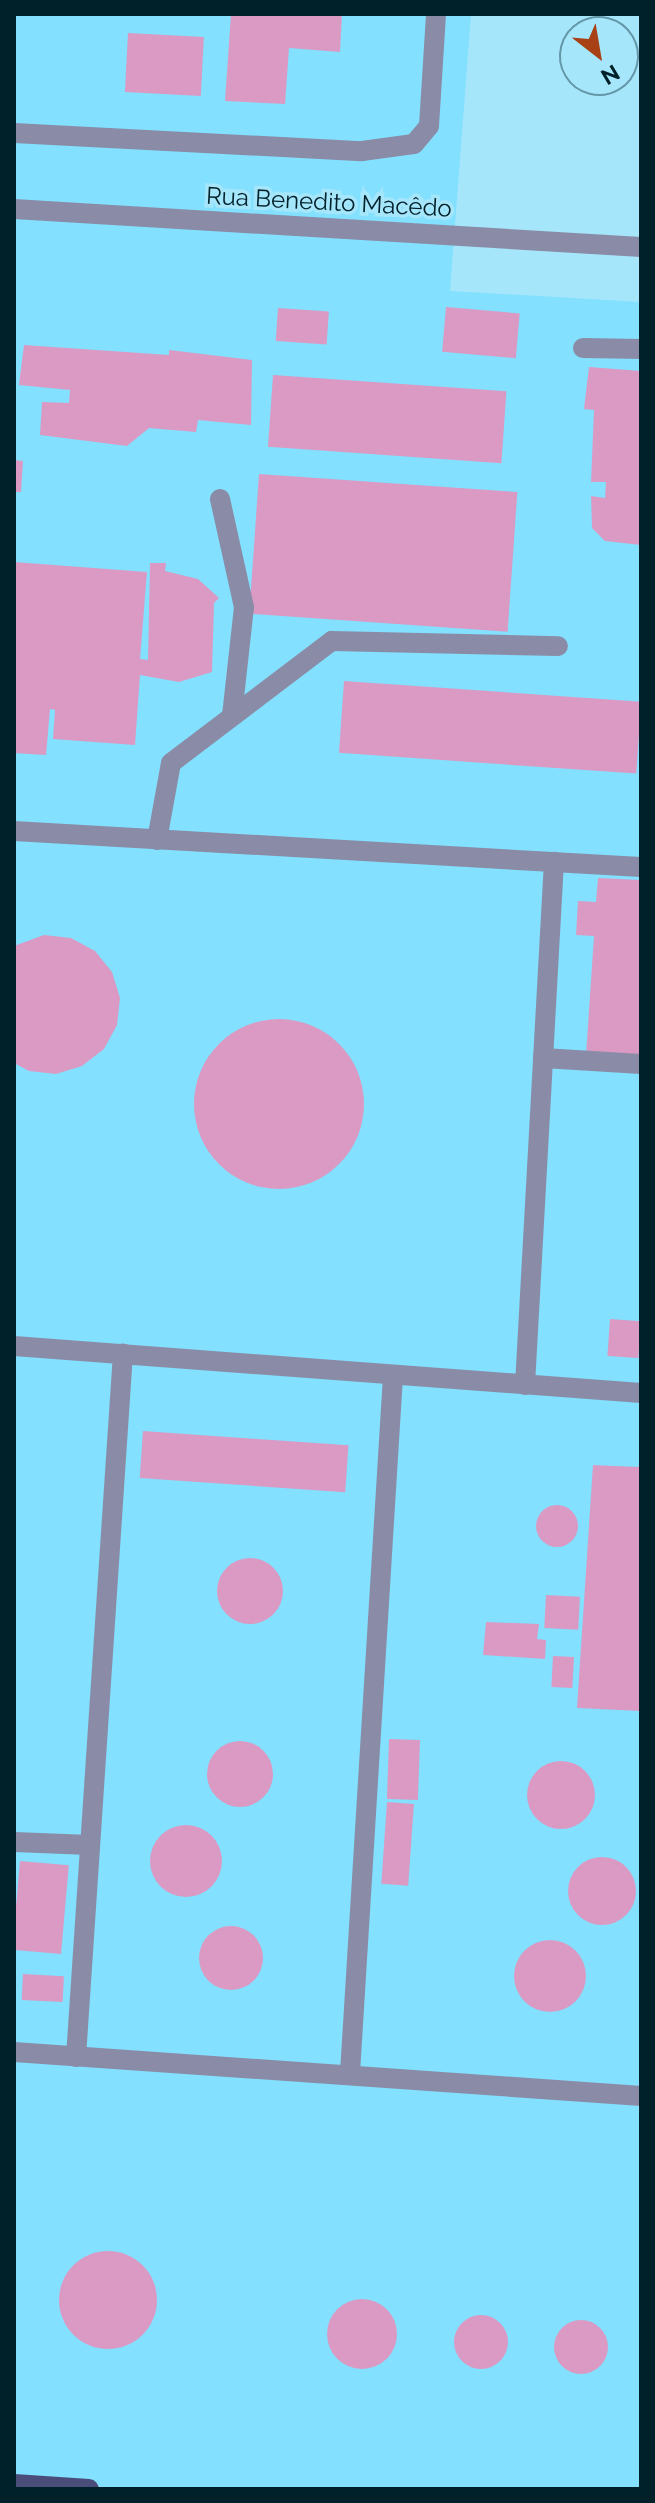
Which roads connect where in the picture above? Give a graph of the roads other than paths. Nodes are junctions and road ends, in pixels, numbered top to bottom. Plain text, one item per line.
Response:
1 (436, 14) edge
2 (14, 133) edge
3 (14, 209) edge
4 (641, 247) edge
5 (583, 348) dead end
6 (641, 349) edge
7 (220, 499) dead end
8 (558, 646) dead end
9 (232, 715) junction
10 (14, 831) edge
11 (157, 840) junction
12 (554, 862) junction
13 (641, 867) edge
14 (543, 1058) junction
15 (641, 1064) edge
16 (14, 1346) edge
17 (123, 1354) junction
18 (393, 1376) junction
19 (525, 1385) junction
20 (641, 1393) edge
21 (14, 1842) edge
22 (90, 1845) junction
23 (14, 2052) edge
24 (76, 2057) junction
25 (350, 2073) junction
26 (641, 2096) edge
27 (14, 2484) edge
28 (89, 2489) edge

1 - 2 street
3 - 4 street, Rua Benedito Macêdo
5 - 6 street
7 - 9 street
8 - 9 street
9 - 11 street
10 - 11 street
11 - 12 street
12 - 13 street
12 - 14 street
14 - 15 street
14 - 19 street
16 - 17 street
17 - 18 street
17 - 22 street
18 - 19 street
18 - 25 street
19 - 20 street
21 - 22 street
22 - 24 street
23 - 24 street
24 - 25 street
25 - 26 street
27 - 28 main road

